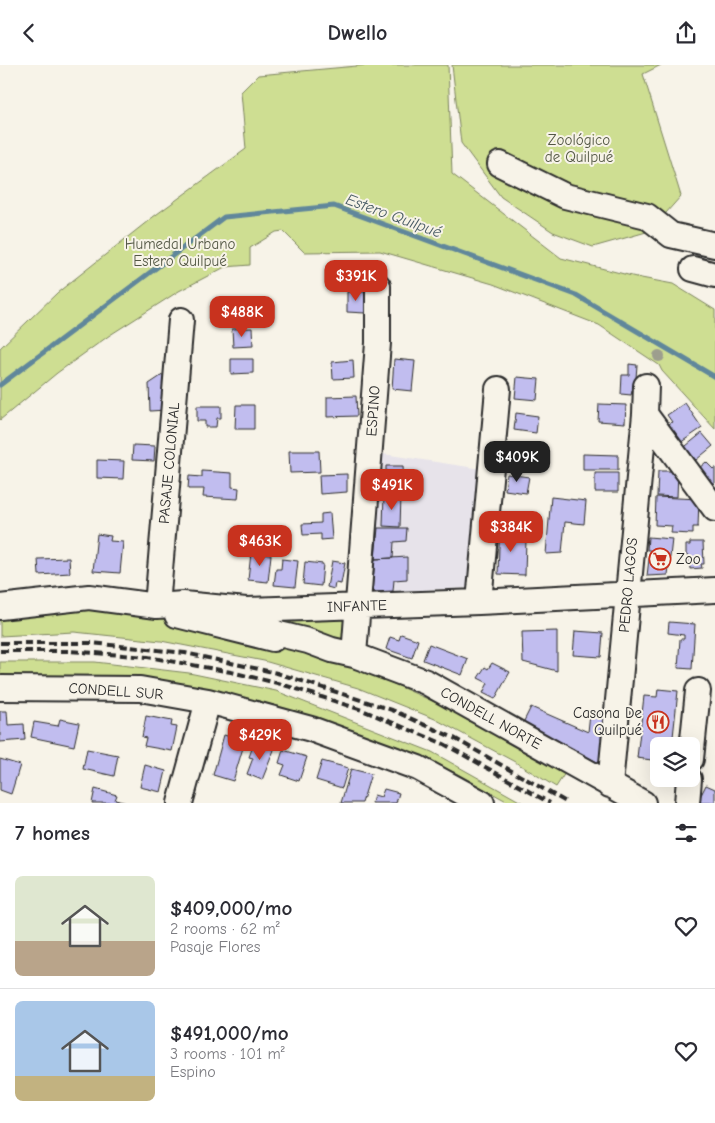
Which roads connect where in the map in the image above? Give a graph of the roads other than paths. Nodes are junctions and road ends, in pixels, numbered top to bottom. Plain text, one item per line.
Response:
1 (500, 164) dead end
2 (715, 245) edge
3 (378, 286) dead end
4 (180, 320) dead end
5 (646, 386) dead end
6 (498, 389) dead end
7 (645, 414) junction
8 (715, 509) edge
9 (715, 590) edge
10 (627, 595) junction
11 (479, 602) junction
12 (358, 606) junction
13 (0, 607) edge
14 (157, 607) junction
15 (246, 610) junction
16 (343, 652) junction
17 (0, 688) edge
18 (698, 691) dead end
19 (208, 701) junction
20 (693, 737) edge
21 (610, 785) junction
22 (688, 787) edge
23 (180, 803) edge
24 (482, 803) edge
25 (643, 803) edge
26 (687, 803) edge

1 - 2 street
3 - 12 street, ESPINO
4 - 14 street, PASAJE COLONIAL
5 - 7 street, PEDRO LAGOS
6 - 11 street
7 - 8 street
7 - 10 street, PEDRO LAGOS
9 - 10 street, INFANTE
10 - 11 street, INFANTE
10 - 21 street, PEDRO LAGOS
11 - 12 street, INFANTE
12 - 15 street, INFANTE
12 - 16 street, ESPINO
13 - 14 street, INFANTE
14 - 15 street, INFANTE
14 - 16 street, CONDELL NORTE
15 - 16 street, CONDELL NORTE
16 - 21 street, CONDELL NORTE
17 - 19 street, CONDELL SUR
18 - 20 street
19 - 23 street
19 - 24 street, CONDELL SUR
21 - 25 street, CONDELL NORTE
22 - 26 street

